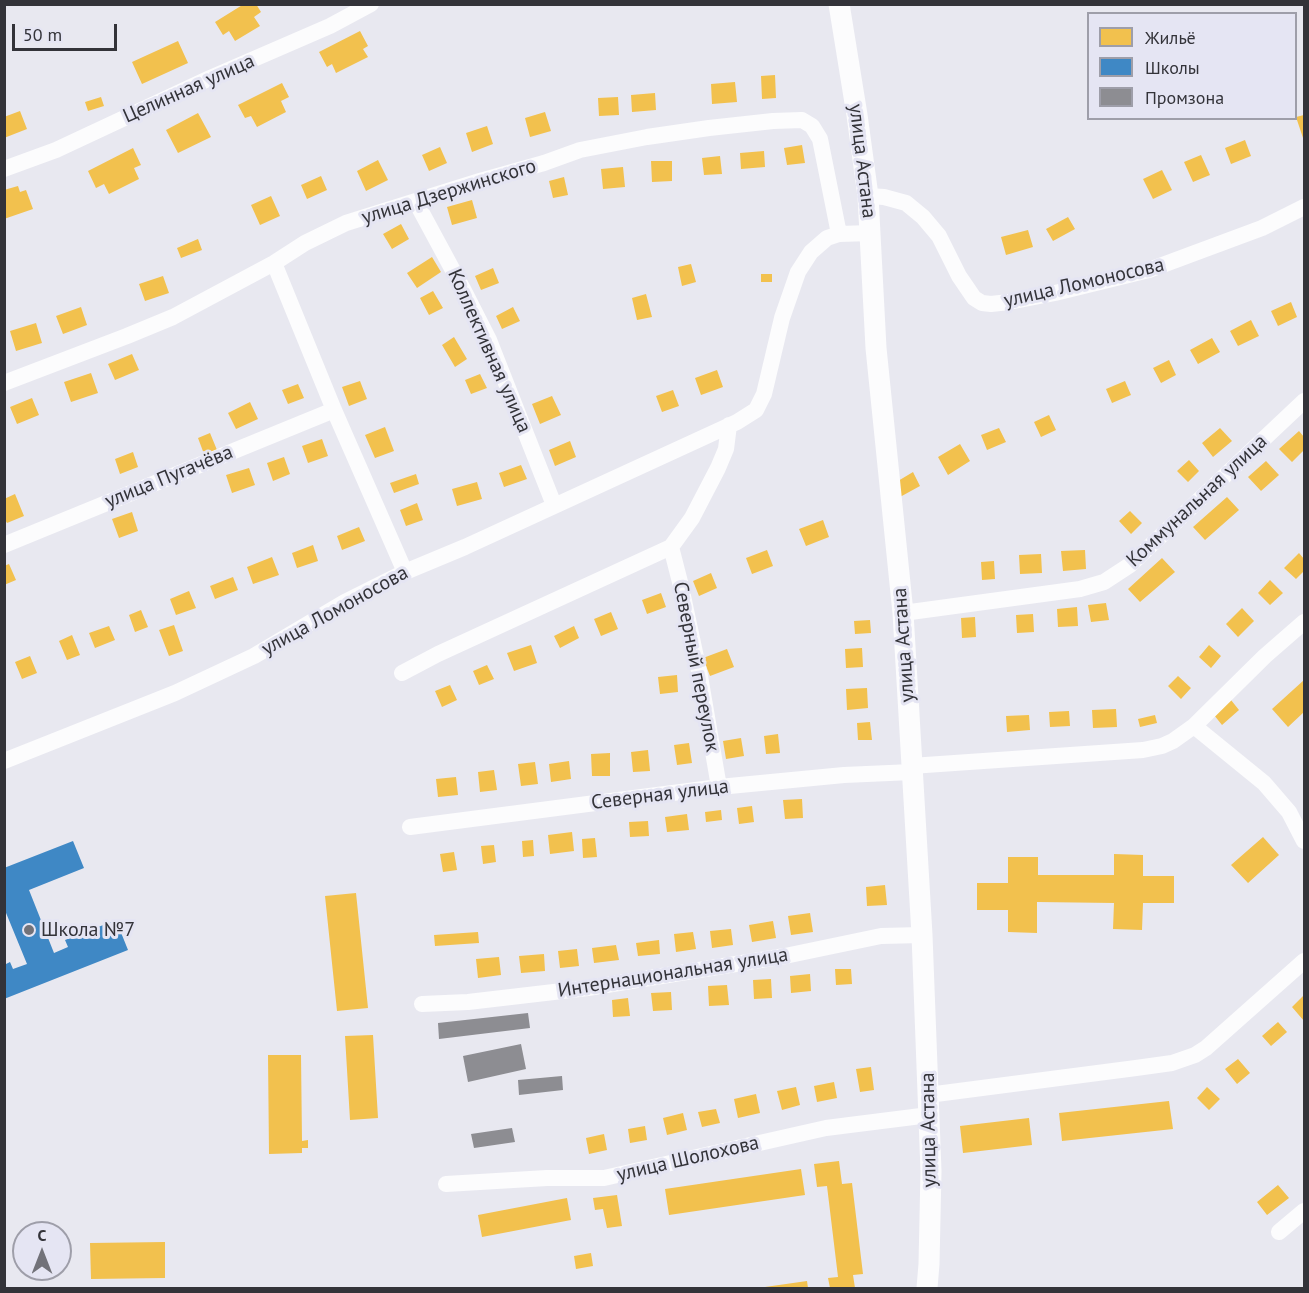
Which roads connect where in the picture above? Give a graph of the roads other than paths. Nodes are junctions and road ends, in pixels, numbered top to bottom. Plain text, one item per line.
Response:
1 (371, 4) edge
2 (839, 4) edge
3 (4, 169) edge
4 (868, 196) junction
5 (416, 202) junction
6 (1305, 207) edge
7 (871, 233) junction
8 (839, 234) junction
9 (274, 263) junction
10 (4, 383) edge
11 (1305, 401) edge
12 (334, 410) junction
13 (729, 426) junction
14 (554, 505) junction
15 (4, 545) edge
16 (671, 547) junction
17 (405, 572) junction
18 (903, 613) junction
19 (1305, 622) edge
20 (402, 673) dead end
21 (1194, 726) junction
22 (4, 761) edge
23 (912, 769) junction
24 (719, 787) junction
25 (410, 827) dead end
26 (1305, 841) edge
27 (922, 935) junction
28 (1305, 961) edge
29 (422, 1004) dead end
30 (928, 1105) junction
31 (446, 1184) dead end
32 (1305, 1211) edge
33 (1279, 1232) dead end
34 (927, 1288) edge

1 - 3 street, Целинная улица
2 - 4 street, улица Астана
4 - 6 street, улица Ломоносова
4 - 7 street, улица Астана
5 - 8 street, улица Дзержинского
5 - 9 street, улица Дзержинского
5 - 14 street, Коллективная улица
7 - 8 street, улица Ломоносова
7 - 18 street, улица Астана
8 - 13 street, улица Ломоносова
9 - 10 street, улица Дзержинского
9 - 12 street
11 - 18 street, Коммунальная улица
12 - 15 street, улица Пугачёва
12 - 17 street
13 - 14 street, улица Ломоносова
13 - 16 street
14 - 17 street, улица Ломоносова
16 - 20 street
16 - 24 street, Северный переулок
17 - 22 street, улица Ломоносова
18 - 23 street, улица Астана
19 - 21 street, Северная улица
21 - 23 street, Северная улица
21 - 26 street
23 - 24 street, Северная улица
23 - 27 street, улица Астана
24 - 25 street, Северная улица
27 - 29 street, Интернациональная улица
27 - 30 street, улица Астана
28 - 30 street, улица Шолохова
30 - 31 street, улица Шолохова
30 - 34 street, улица Астана
32 - 33 street

